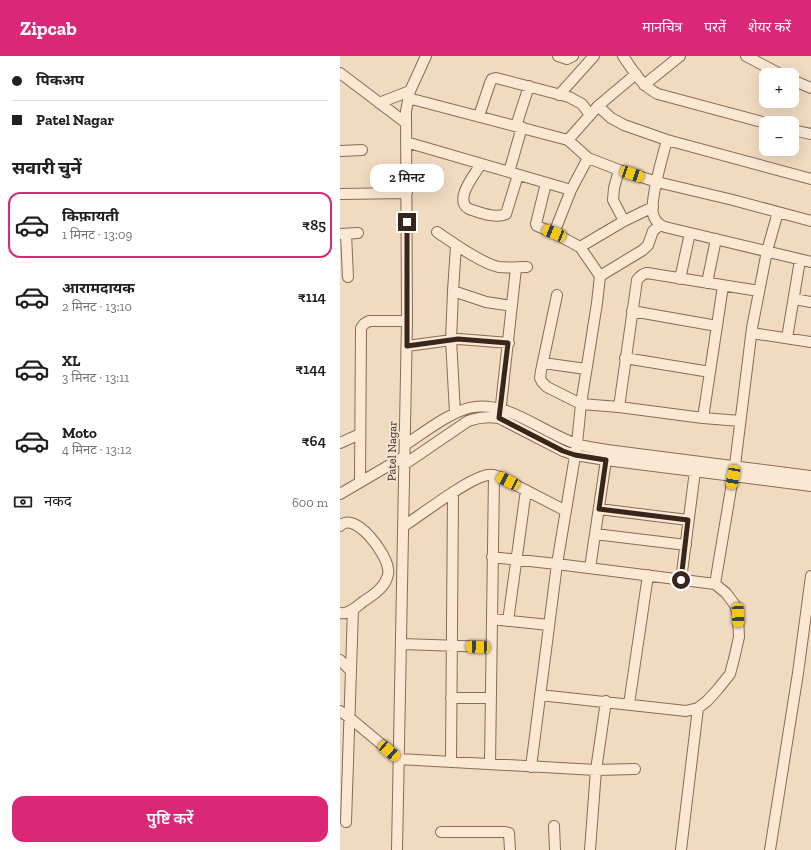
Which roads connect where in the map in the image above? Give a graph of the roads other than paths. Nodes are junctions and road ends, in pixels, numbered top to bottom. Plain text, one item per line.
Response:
1 (426, 56) edge
2 (558, 56) edge
3 (573, 56) edge
4 (594, 56) edge
5 (623, 56) edge
6 (746, 56) edge
7 (677, 57) edge
8 (769, 68) edge
9 (340, 73) edge
10 (636, 74) junction
11 (799, 83) edge
12 (644, 85) junction
13 (529, 86) junction
14 (811, 88) edge
15 (409, 94) junction
16 (559, 95) junction
17 (379, 103) junction
18 (598, 106) junction
19 (590, 115) junction
20 (479, 116) junction
21 (759, 121) edge
22 (406, 123) junction
23 (519, 127) junction
24 (799, 131) edge
25 (811, 134) edge
26 (568, 140) junction
27 (667, 140) junction
28 (406, 142) junction
29 (362, 150) dead end
30 (340, 151) edge
31 (588, 158) junction
32 (481, 164) junction
33 (619, 170) junction
34 (514, 174) junction
35 (811, 179) edge
36 (656, 182) junction
37 (546, 183) junction
38 (571, 190) junction
39 (407, 193) junction
40 (340, 194) edge
41 (653, 207) junction
42 (778, 212) junction
43 (624, 220) junction
44 (811, 221) edge
45 (660, 225) junction
46 (437, 232) dead end
47 (358, 233) dead end
48 (554, 233) junction
49 (690, 233) junction
50 (343, 234) edge
51 (716, 239) junction
52 (456, 246) junction
53 (580, 247) junction
54 (767, 251) junction
55 (800, 260) junction
56 (811, 262) edge
57 (527, 267) dead end
58 (516, 268) junction
59 (600, 276) junction
60 (348, 277) dead end
61 (680, 279) junction
62 (707, 284) junction
63 (723, 286) junction
64 (452, 291) junction
65 (759, 291) junction
66 (557, 295) dead end
67 (794, 299) junction
68 (811, 302) edge
69 (512, 306) junction
70 (632, 311) junction
71 (408, 321) junction
72 (716, 326) junction
73 (752, 333) junction
74 (787, 338) junction
75 (451, 340) junction
76 (811, 342) edge
77 (508, 343) junction
78 (407, 346) junction
79 (625, 358) junction
80 (543, 363) junction
81 (586, 369) junction
82 (710, 372) junction
83 (580, 404) junction
84 (619, 407) junction
85 (455, 413) junction
86 (500, 413) junction
87 (703, 418) junction
88 (740, 421) junction
89 (360, 434) junction
90 (340, 443) edge
91 (577, 444) junction
92 (405, 445) junction
93 (575, 455) junction
94 (405, 460) junction
95 (606, 460) junction
96 (735, 466) junction
97 (695, 471) junction
98 (494, 475) junction
99 (811, 476) edge
100 (733, 477) junction
101 (360, 482) junction
102 (811, 486) edge
103 (341, 490) edge
104 (526, 490) junction
105 (453, 492) junction
106 (599, 509) junction
107 (566, 511) junction
108 (688, 520) junction
109 (340, 526) edge
110 (404, 526) junction
111 (595, 534) junction
112 (686, 545) junction
113 (492, 557) junction
114 (516, 560) junction
115 (557, 564) junction
116 (590, 568) junction
117 (388, 572) junction
118 (403, 572) junction
119 (648, 575) junction
120 (811, 576) edge
121 (681, 580) junction
122 (715, 584) junction
123 (353, 609) junction
124 (809, 611) edge
125 (340, 613) edge
126 (492, 619) junction
127 (508, 621) junction
128 (549, 625) junction
129 (401, 644) junction
130 (452, 646) junction
131 (491, 647) junction
132 (340, 660) edge
133 (351, 671) junction
134 (540, 694) junction
135 (451, 698) junction
136 (491, 698) junction
137 (606, 702) junction
138 (629, 704) junction
139 (698, 708) junction
140 (340, 711) edge
141 (350, 718) junction
142 (398, 759) junction
143 (451, 762) junction
144 (490, 764) junction
145 (531, 766) junction
146 (635, 769) dead end
147 (596, 770) junction
148 (346, 822) dead end
149 (554, 826) dead end
150 (441, 832) dead end
151 (397, 850) edge
152 (510, 850) edge
153 (555, 850) edge
154 (590, 850) edge
155 (681, 850) edge
156 (770, 850) edge

1 - 15 street, Patel Nagar
2 - 3 street
4 - 16 street
5 - 10 street
6 - 8 street
7 - 12 street
9 - 17 street
10 - 12 street
10 - 18 street
11 - 14 street
12 - 21 street
13 - 16 street
13 - 20 street
13 - 23 street
15 - 17 street
15 - 20 street
15 - 22 street, Patel Nagar
16 - 19 street
17 - 22 street
18 - 19 street
18 - 27 street
19 - 26 street
20 - 23 street
22 - 28 street, Patel Nagar
23 - 26 street
23 - 34 street
24 - 25 street
26 - 31 street
27 - 35 street
27 - 36 street
28 - 32 street
28 - 39 street, Patel Nagar
29 - 30 street
31 - 33 street
31 - 38 street
32 - 34 street
32 - 34 street
33 - 36 street
33 - 43 street
34 - 37 street
36 - 41 street
36 - 42 street
37 - 38 street
37 - 48 street
38 - 48 street
39 - 40 street
39 - 71 street, Patel Nagar
41 - 43 street
41 - 45 street
42 - 44 street
42 - 54 street
43 - 53 street
45 - 49 street
45 - 59 street
46 - 52 street
47 - 50 street
48 - 53 street
49 - 51 street
49 - 61 street
50 - 60 street
51 - 54 street
51 - 62 street
52 - 58 street
52 - 64 street
53 - 59 street
54 - 55 street
54 - 65 street
55 - 56 street
55 - 67 street
57 - 58 street
58 - 69 street
59 - 81 street
61 - 62 street
61 - 70 street
62 - 63 street
63 - 65 street
63 - 72 street
64 - 69 street
64 - 75 street
65 - 73 street
66 - 80 street
67 - 68 street
67 - 74 street
69 - 77 street
70 - 72 street
70 - 79 street
71 - 78 street, Patel Nagar
71 - 89 street
72 - 82 street
73 - 74 street
73 - 88 street
74 - 76 street
75 - 77 street
75 - 78 street
75 - 85 street
77 - 86 street
78 - 92 street, Patel Nagar
79 - 82 street
79 - 84 street
80 - 81 street
80 - 83 street
81 - 83 street
82 - 87 street
83 - 84 street
83 - 91 street
84 - 87 street
85 - 86 street
85 - 92 street
86 - 91 street
86 - 93 street
86 - 94 street
87 - 88 street
88 - 96 street
89 - 90 street
89 - 101 street
91 - 93 street
91 - 96 street
92 - 94 street, Patel Nagar
93 - 95 street
93 - 107 street
94 - 101 street
94 - 110 street, Patel Nagar
95 - 97 street
95 - 106 street
96 - 99 street
96 - 100 street
97 - 100 street
97 - 108 street
98 - 104 street
98 - 105 street
98 - 113 street
100 - 102 street
100 - 122 street
101 - 103 street
104 - 107 street
104 - 114 street
105 - 110 street
105 - 130 street
106 - 108 street
106 - 111 street
107 - 115 street
108 - 112 street
109 - 117 street
110 - 118 street, Patel Nagar
111 - 112 street
111 - 116 street
112 - 121 street
113 - 114 street
113 - 126 street
114 - 115 street
114 - 127 street
115 - 116 street
115 - 128 street
116 - 119 street
117 - 118 street
117 - 123 street
118 - 129 street, Patel Nagar
119 - 121 street
119 - 138 street
120 - 124 street
121 - 122 street
122 - 139 street
123 - 125 street
123 - 133 street
124 - 156 street
126 - 127 street
126 - 131 street
127 - 128 street
128 - 134 street
129 - 130 street
129 - 142 street, Patel Nagar
130 - 131 street
130 - 135 street
131 - 136 street
132 - 133 street
133 - 141 street
134 - 137 street
134 - 145 street
135 - 136 street
135 - 143 street
136 - 144 street
137 - 138 street
137 - 147 street
138 - 139 street
139 - 155 street
140 - 141 street
141 - 142 street
141 - 148 street
142 - 143 street
142 - 151 street, Patel Nagar
143 - 144 street
144 - 145 street
145 - 147 street
146 - 147 street
147 - 154 street
149 - 153 street
150 - 152 street

